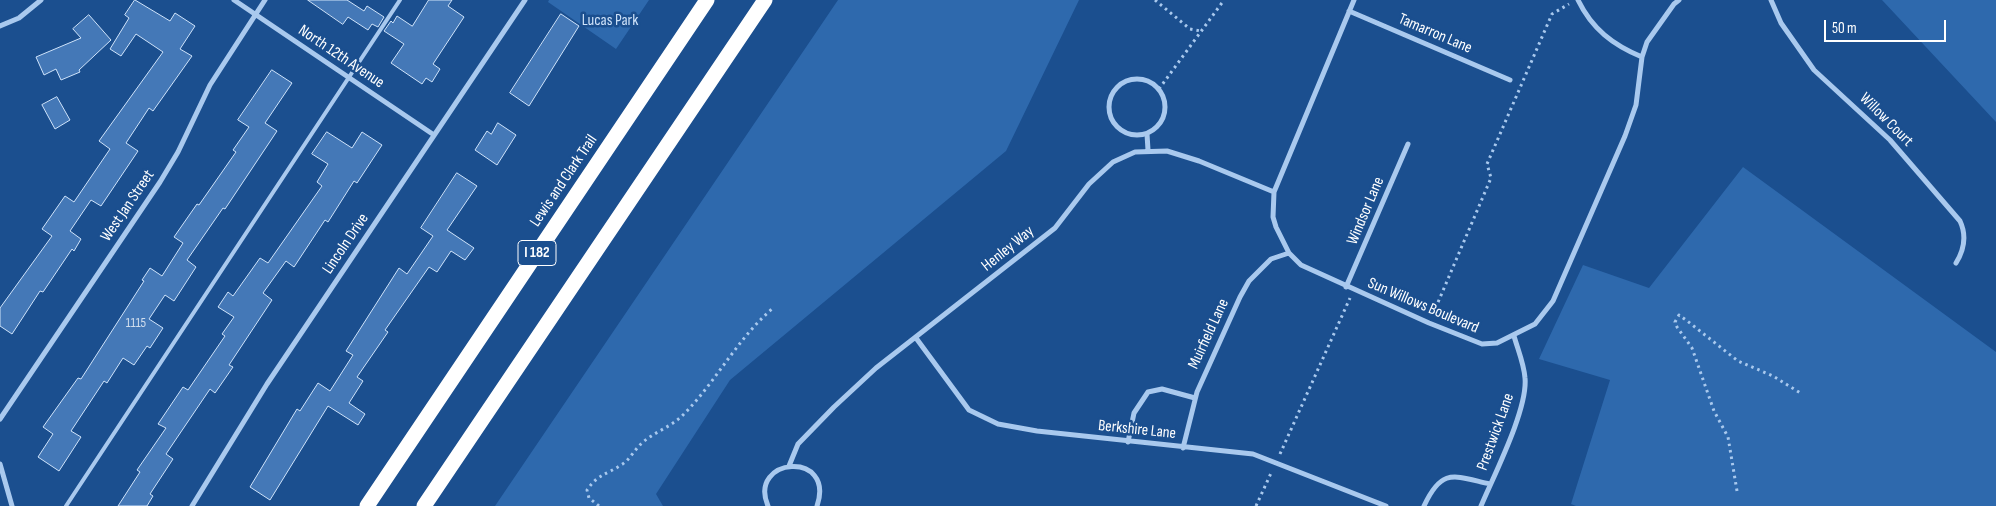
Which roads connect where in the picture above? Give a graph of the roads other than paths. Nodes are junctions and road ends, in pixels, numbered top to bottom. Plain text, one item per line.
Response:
1 (41, 0) edge
2 (234, 0) edge
3 (265, 0) edge
4 (400, 0) edge
5 (525, 0) edge
6 (707, 0) edge
7 (765, 0) edge
8 (1354, 0) edge
9 (1577, 0) edge
10 (1679, 0) edge
11 (1771, 0) edge
12 (1349, 11) junction
13 (256, 14) junction
14 (0, 26) edge
15 (1642, 57) junction
16 (348, 77) junction
17 (1510, 80) dead end
18 (1147, 134) junction
19 (434, 135) junction
20 (1408, 144) dead end
21 (1148, 150) junction
22 (1274, 192) junction
23 (1289, 253) junction
24 (1956, 263) dead end
25 (1346, 287) junction
26 (1514, 336) junction
27 (916, 338) junction
28 (1195, 398) junction
29 (0, 419) edge
30 (1128, 442) junction
31 (1182, 448) junction
32 (0, 464) edge
33 (789, 466) junction
34 (1490, 484) junction
35 (12, 506) edge
36 (66, 506) edge
37 (192, 506) edge
38 (367, 506) edge
39 (424, 506) edge
40 (768, 506) edge
41 (817, 506) edge
42 (1386, 506) edge
43 (1424, 506) edge
44 (1481, 506) edge

1 - 14 street
2 - 13 street, North 12th Avenue
3 - 13 street, West Jan Street
4 - 16 lane
5 - 19 street, Lincoln Drive
6 - 38 highway, Lewis and Clark Trail / I 182
7 - 39 highway
8 - 12 street, Sun Willows Boulevard
9 - 15 street
10 - 15 street, Sun Willows Boulevard
11 - 24 street, Willow Court
12 - 17 street, Tamarron Lane
12 - 22 street, Sun Willows Boulevard
13 - 16 street, North 12th Avenue
13 - 29 street, West Jan Street
15 - 26 street, Sun Willows Boulevard
16 - 19 street, North 12th Avenue
16 - 36 lane
18 - 18 street
18 - 21 street
19 - 37 street, Lincoln Drive
20 - 25 street, Windsor Lane
21 - 22 street, Henley Way
21 - 27 street, Henley Way
22 - 23 street, Sun Willows Boulevard
23 - 25 street, Sun Willows Boulevard
23 - 28 street, Muirfield Lane
25 - 26 street, Sun Willows Boulevard
26 - 34 street, Prestwick Lane
27 - 30 street, Berkshire Lane
27 - 33 street, Henley Way
28 - 30 street
28 - 31 street, Muirfield Lane
30 - 31 street, Berkshire Lane
31 - 42 street, Berkshire Lane
32 - 35 street
33 - 40 street
33 - 41 street
34 - 43 street
34 - 44 street, Prestwick Lane

